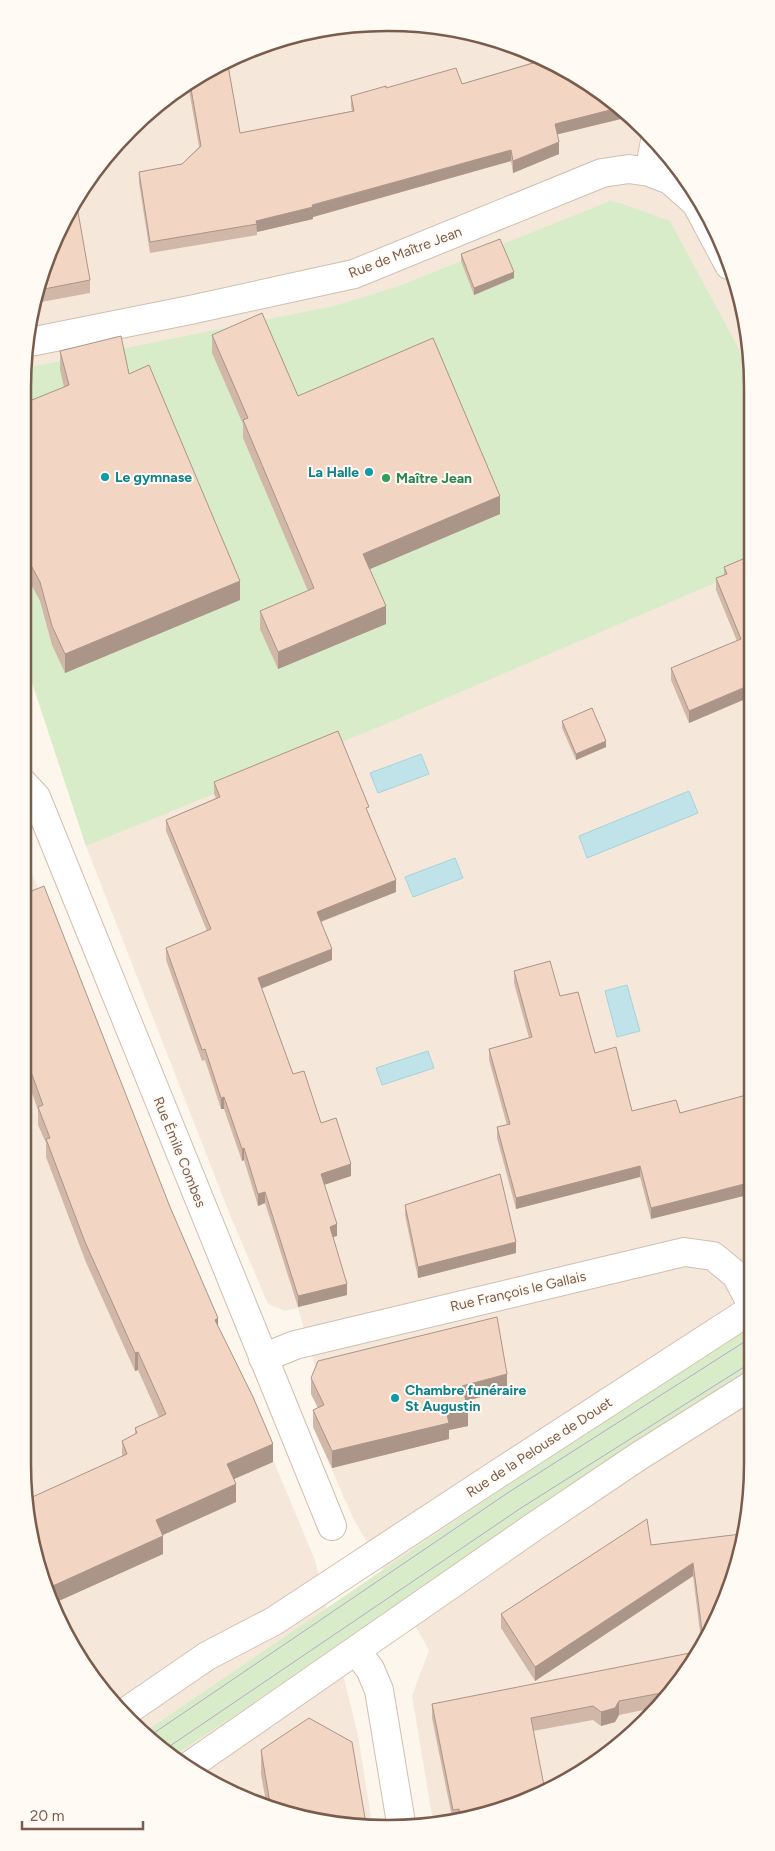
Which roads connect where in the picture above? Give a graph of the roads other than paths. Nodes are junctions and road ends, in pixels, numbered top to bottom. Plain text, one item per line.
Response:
1 (653, 151) edge
2 (649, 172) junction
3 (687, 195) edge
4 (34, 341) edge
5 (31, 792) edge
6 (744, 1290) edge
7 (744, 1314) edge
8 (263, 1358) junction
9 (744, 1390) edge
10 (332, 1526) dead end
11 (356, 1651) junction
12 (130, 1709) edge
13 (194, 1763) edge
14 (400, 1819) edge

1 - 2 street
2 - 3 street, Rue de Maître Jean
2 - 4 street, Rue de Maître Jean
5 - 8 street, Rue Émile Combes
6 - 8 street, Rue François le Gallais
7 - 12 street, Rue de la Pelouse de Douet
8 - 10 street, Rue Émile Combes
9 - 11 street
11 - 13 street
11 - 14 street

